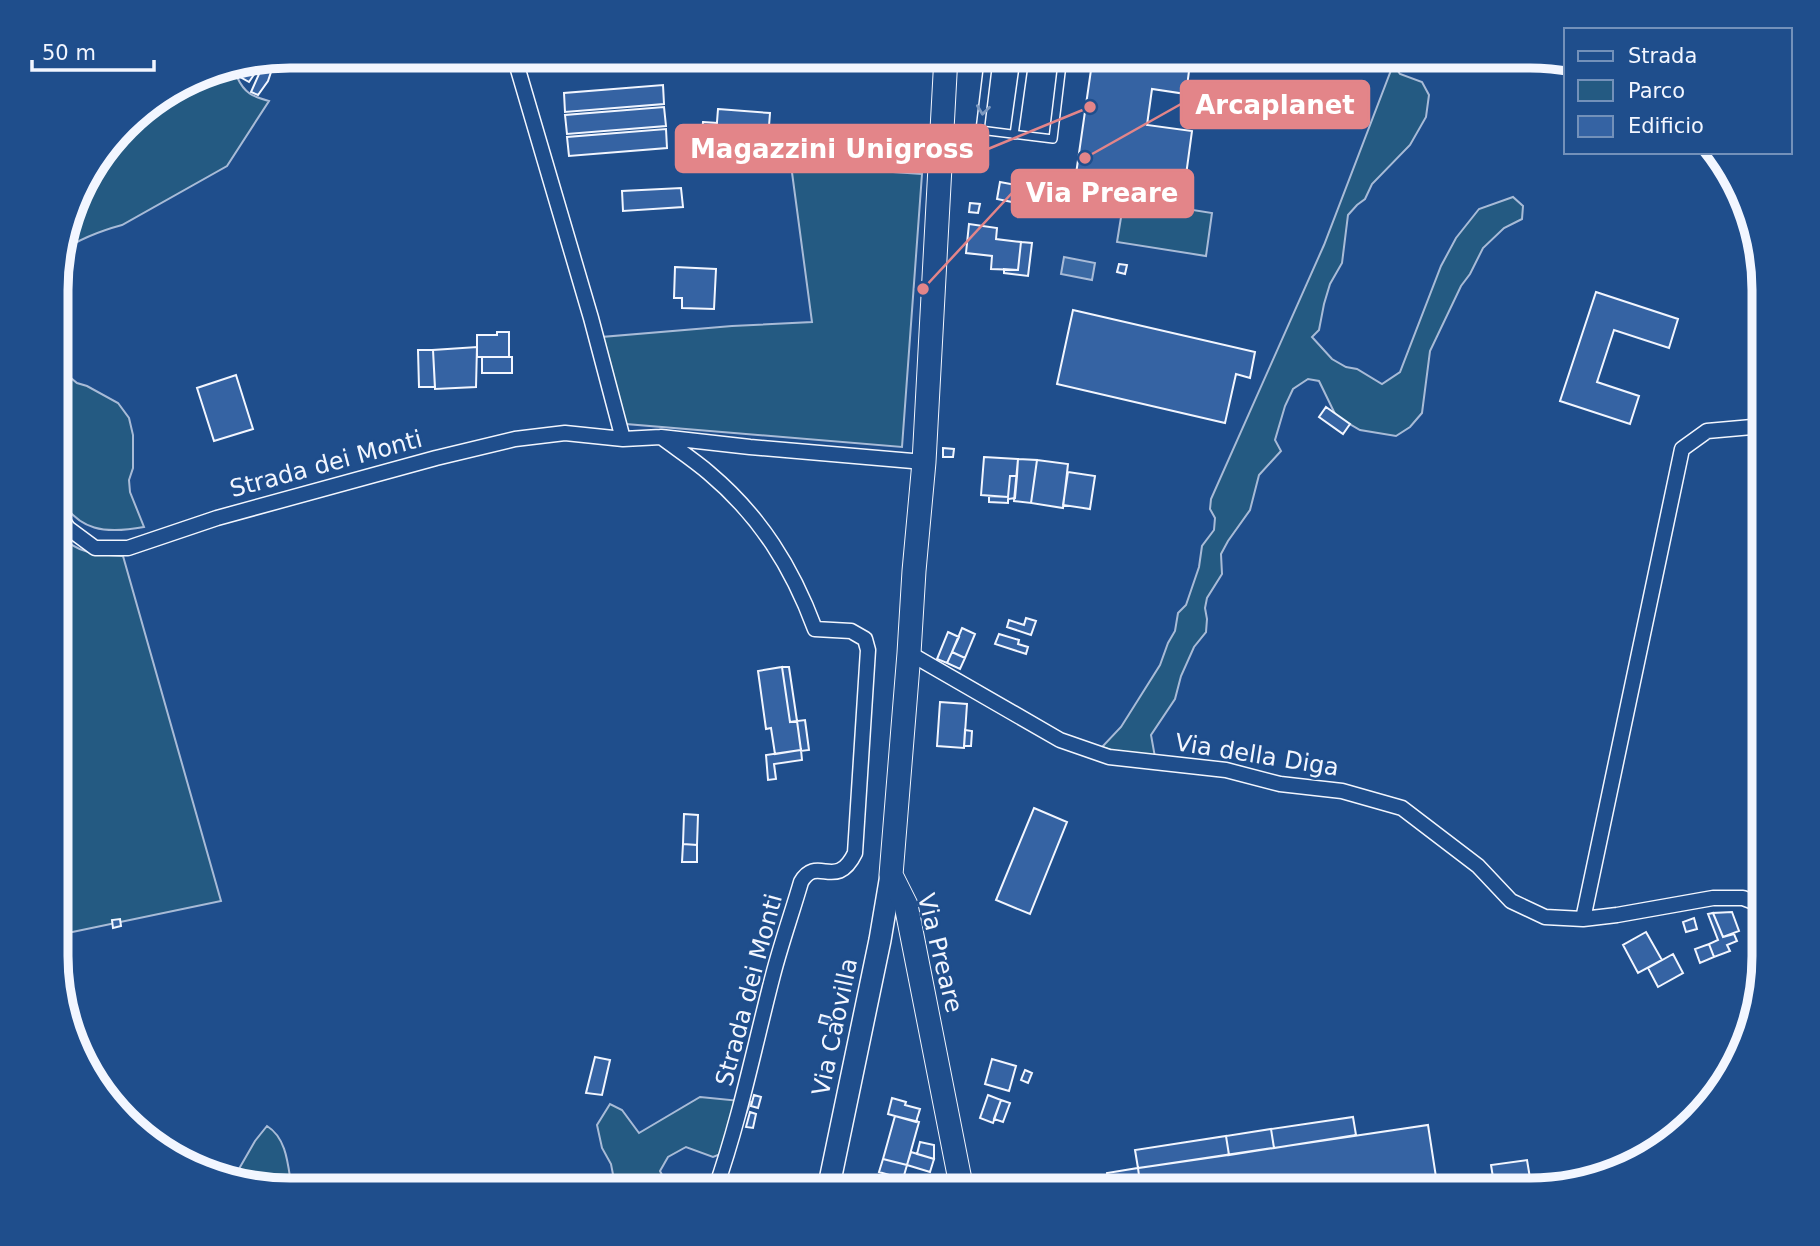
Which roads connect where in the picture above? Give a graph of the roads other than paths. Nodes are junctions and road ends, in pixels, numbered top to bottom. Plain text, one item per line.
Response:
1 (945, 68) edge
2 (987, 68) edge
3 (1023, 68) edge
4 (1062, 68) edge
5 (518, 69) edge
6 (1014, 135) junction
7 (940, 156) junction
8 (755, 162) dead end
9 (1751, 426) edge
10 (661, 437) junction
11 (623, 439) junction
12 (924, 463) junction
13 (68, 528) edge
14 (909, 653) junction
15 (891, 875) junction
16 (1751, 901) edge
17 (1583, 919) junction
18 (960, 1177) edge
19 (719, 1178) edge
20 (831, 1178) edge

1 - 7 main road, Via Preare
2 -> 6 lane
3 - 6 lane
4 - 6 lane
5 - 11 street
7 - 8 lane
7 - 12 main road, Via Preare
9 - 17 street
10 - 11 street, Strada dei Monti
10 - 12 street, Strada dei Monti
10 - 19 street, Strada dei Monti
11 - 13 street, Strada dei Monti
12 - 14 main road, Via Preare
14 - 15 main road, Via Preare
14 - 17 street, Via della Diga
15 - 18 main road, Via Preare
15 - 20 main road, Via Caovilla
16 - 17 street, Via della Diga

